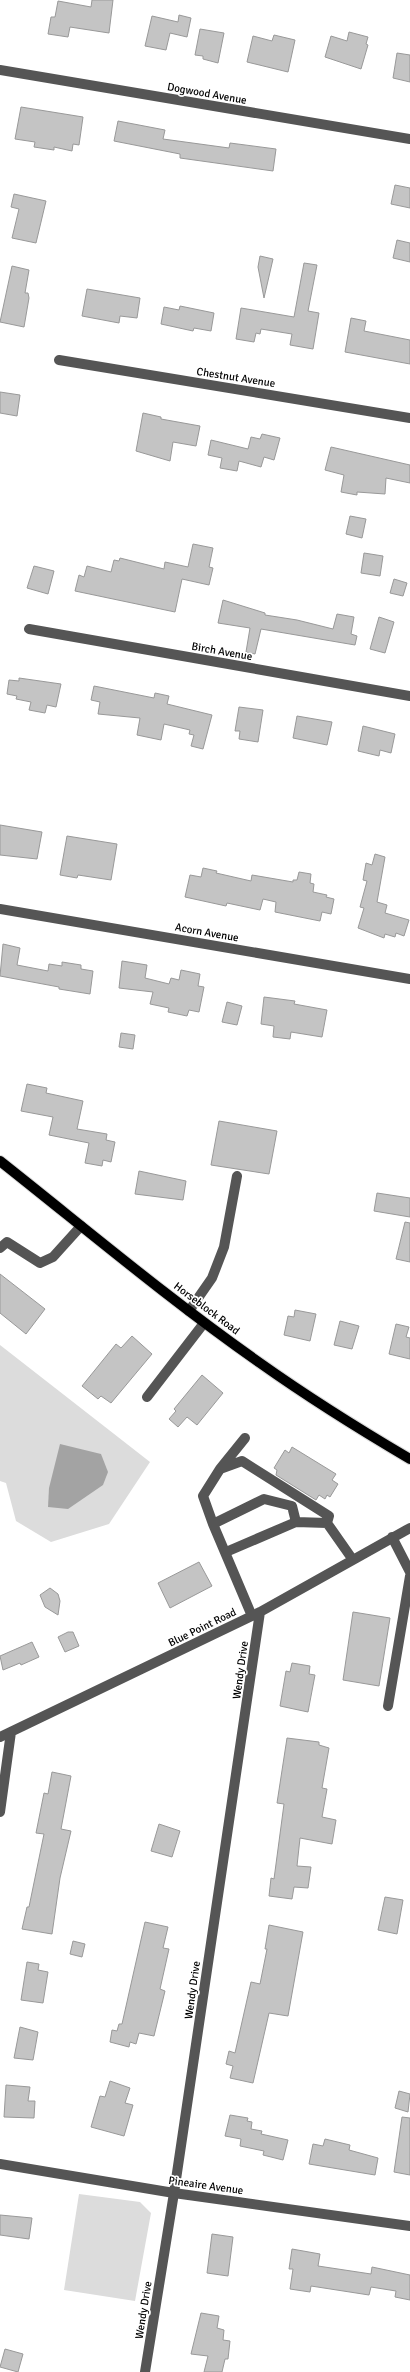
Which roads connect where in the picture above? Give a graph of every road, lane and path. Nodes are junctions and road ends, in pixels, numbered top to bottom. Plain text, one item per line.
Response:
1 (0, 70) edge
2 (410, 139) edge
3 (59, 360) dead end
4 (410, 418) edge
5 (29, 629) dead end
6 (410, 696) edge
7 (0, 909) edge
8 (410, 979) edge
9 (0, 1161) edge
10 (237, 1176) dead end
11 (81, 1226) junction
12 (0, 1248) edge
13 (189, 1311) junction
14 (204, 1323) junction
15 (147, 1397) dead end
16 (245, 1438) dead end
17 (410, 1459) edge
18 (220, 1468) junction
19 (296, 1522) junction
20 (327, 1523) junction
21 (212, 1524) junction
22 (410, 1528) edge
23 (392, 1537) junction
24 (226, 1552) junction
25 (353, 1560) junction
26 (410, 1572) edge
27 (410, 1576) edge
28 (256, 1614) junction
29 (388, 1706) dead end
30 (11, 1732) junction
31 (0, 1738) edge
32 (0, 1812) edge
33 (0, 2164) edge
34 (174, 2193) junction
35 (410, 2226) edge
36 (145, 2372) edge

1 - 2 street, Dogwood Avenue
3 - 4 street, Chestnut Avenue
5 - 6 street, Birch Avenue
7 - 8 street, Acorn Avenue
9 - 11 main road, Horseblock Road
10 - 13 street
11 - 12 street
11 - 13 main road, Horseblock Road
13 - 14 main road, Horseblock Road
14 - 15 street
14 - 17 main road, Horseblock Road
16 - 18 street
18 - 20 street
18 - 21 street
19 - 20 street
19 - 21 street
19 - 24 street
20 - 25 street
21 - 24 street
22 - 23 street, Blue Point Road
23 - 25 street, Blue Point Road
23 - 26 street
24 - 28 street
25 - 28 street, Blue Point Road
27 - 29 street
28 - 30 street, Blue Point Road
28 - 34 street, Wendy Drive
30 - 31 street, Blue Point Road
30 - 32 street
33 - 34 street, Pineaire Avenue
34 - 35 street, Pineaire Avenue
34 - 36 street, Wendy Drive

